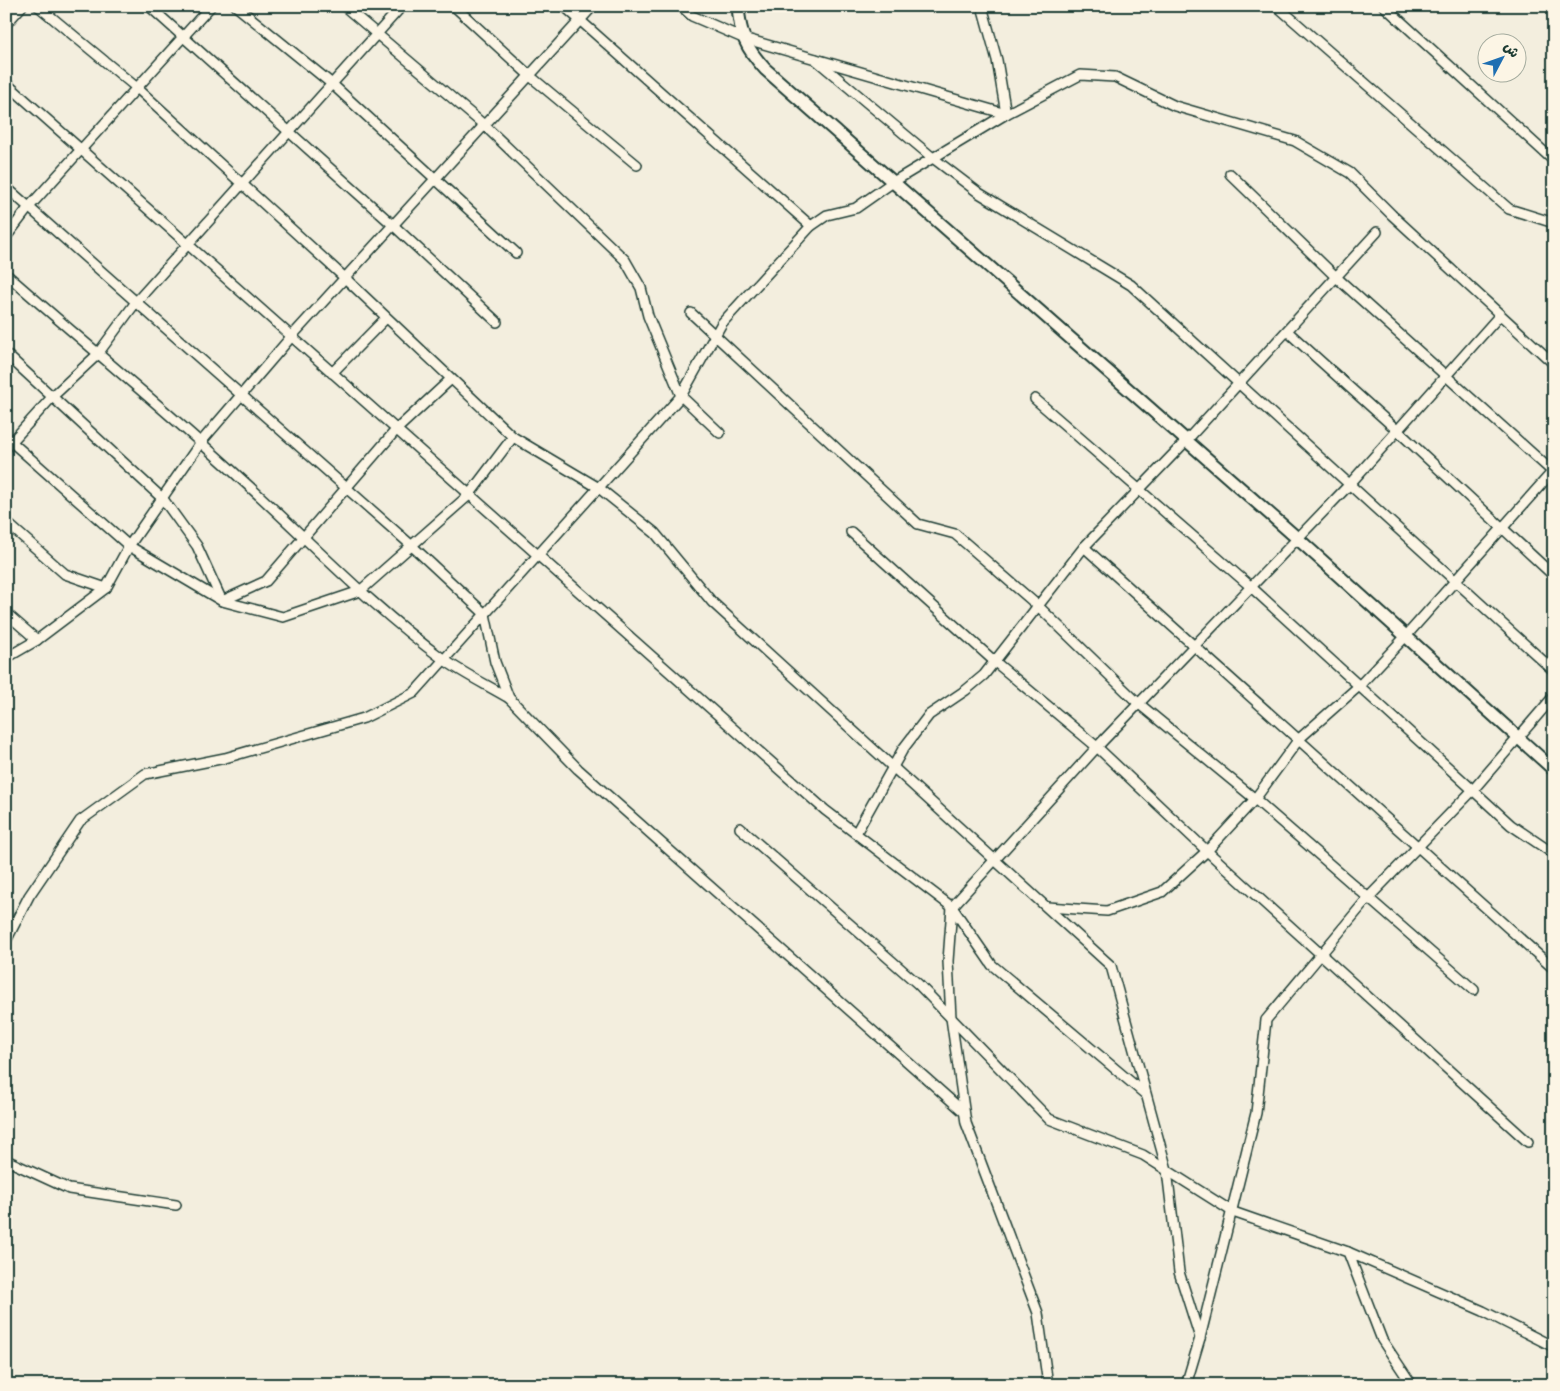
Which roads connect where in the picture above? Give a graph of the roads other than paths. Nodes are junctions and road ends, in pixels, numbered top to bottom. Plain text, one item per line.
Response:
1 (22, 6) edge
2 (38, 6) edge
3 (149, 6) edge
4 (212, 6) edge
5 (236, 6) edge
6 (344, 6) edge
7 (402, 6) edge
8 (454, 6) edge
9 (564, 6) edge
10 (593, 6) edge
11 (681, 6) edge
12 (738, 6) edge
13 (982, 6) edge
14 (1277, 6) edge
15 (1384, 6) edge
16 (580, 21) junction
17 (6, 24) edge
18 (376, 35) junction
19 (183, 37) junction
20 (743, 38) junction
21 (815, 59) junction
22 (530, 76) junction
23 (6, 83) edge
24 (332, 84) junction
25 (137, 88) junction
26 (1006, 114) junction
27 (484, 125) junction
28 (289, 132) junction
29 (81, 150) junction
30 (933, 158) junction
31 (1554, 161) edge
32 (637, 165) dead end
33 (1230, 174) dead end
34 (435, 179) junction
35 (893, 182) junction
36 (242, 184) junction
37 (6, 187) edge
38 (29, 207) junction
39 (1554, 223) edge
40 (393, 225) junction
41 (811, 226) junction
42 (1377, 232) dead end
43 (6, 237) edge
44 (188, 245) junction
45 (516, 253) dead end
46 (6, 274) edge
47 (1336, 277) junction
48 (345, 278) junction
49 (136, 302) junction
50 (691, 313) dead end
51 (1500, 315) junction
52 (386, 318) junction
53 (498, 322) dead end
54 (1287, 331) junction
55 (714, 336) junction
56 (291, 337) junction
57 (6, 354) edge
58 (97, 355) junction
59 (1554, 364) edge
60 (332, 373) junction
61 (1446, 376) junction
62 (450, 379) junction
63 (1238, 384) junction
64 (241, 395) junction
65 (53, 396) junction
66 (681, 396) junction
67 (1035, 400) dead end
68 (396, 430) junction
69 (1398, 431) junction
70 (720, 433) dead end
71 (513, 438) junction
72 (1187, 440) junction
73 (8, 442) edge
74 (201, 442) junction
75 (1553, 471) edge
76 (1348, 486) junction
77 (346, 488) junction
78 (599, 488) junction
79 (1140, 490) junction
80 (469, 494) junction
81 (163, 499) junction
82 (6, 522) edge
83 (1503, 528) junction
84 (852, 532) dead end
85 (304, 536) junction
86 (1297, 538) junction
87 (411, 545) junction
88 (129, 546) junction
89 (1084, 547) junction
90 (537, 556) junction
91 (1554, 576) edge
92 (1455, 582) junction
93 (1250, 586) junction
94 (106, 588) junction
95 (360, 591) junction
96 (222, 601) junction
97 (1037, 605) junction
98 (6, 613) edge
99 (485, 614) junction
100 (1406, 636) junction
101 (37, 640) junction
102 (1194, 644) junction
103 (6, 658) edge
104 (444, 660) junction
105 (994, 661) junction
106 (1554, 672) edge
107 (1359, 686) junction
108 (1554, 696) edge
109 (509, 698) junction
110 (1138, 703) junction
111 (1518, 737) junction
112 (1299, 739) junction
113 (1097, 747) junction
114 (893, 767) junction
115 (1554, 770) edge
116 (1473, 790) junction
117 (1255, 799) junction
118 (740, 828) dead end
119 (856, 833) junction
120 (1418, 846) junction
121 (1207, 851) junction
122 (1554, 854) edge
123 (995, 860) junction
124 (1368, 898) junction
125 (952, 907) junction
126 (1047, 907) junction
127 (6, 941) edge
128 (1321, 955) junction
129 (1554, 969) edge
130 (1474, 990) dead end
131 (951, 1018) junction
132 (1144, 1094) junction
133 (964, 1112) junction
134 (1528, 1142) dead end
135 (6, 1160) edge
136 (1167, 1170) junction
137 (176, 1204) dead end
138 (1233, 1212) junction
139 (1348, 1252) junction
140 (1200, 1338) junction
141 (1554, 1347) edge
142 (1048, 1385) edge
143 (1186, 1385) edge
144 (1412, 1385) edge

1 - 17 street
2 - 25 street
3 - 19 street
4 - 19 street
5 - 24 street
6 - 18 street
7 - 18 street
8 - 22 street
9 - 16 street
10 - 16 street
11 - 20 street
12 - 20 main road
13 - 26 street
14 - 39 street
15 - 31 street
16 - 22 street
16 - 41 street
18 - 24 street
18 - 27 street
19 - 25 street
19 - 28 street
20 - 21 street
20 - 35 main road
21 - 26 street
21 - 30 street
22 - 27 street
22 - 32 street
23 - 29 street
24 - 28 street
24 - 34 street
25 - 29 street
25 - 36 street
26 - 30 street
26 - 51 street
27 - 34 street
27 - 66 street
28 - 36 street
28 - 40 street
29 - 38 street
29 - 44 street
30 - 35 street
30 - 63 street
33 - 47 street
34 - 40 street
34 - 45 street
35 - 41 street
35 - 72 main road
36 - 44 street
36 - 48 street
37 - 38 street
38 - 43 street
38 - 49 street
40 - 48 street
40 - 53 street
41 - 55 street
42 - 47 street
44 - 49 street
44 - 56 street
46 - 58 street
47 - 54 street
47 - 61 street
48 - 52 street
48 - 56 street
49 - 58 street
49 - 64 street
50 - 55 street
51 - 59 street
51 - 61 street
52 - 60 street
52 - 62 street
54 - 63 street
54 - 69 street
55 - 66 street
55 - 97 street
56 - 60 street
56 - 64 street
57 - 65 street
58 - 65 street
58 - 74 street
60 - 68 street
61 - 69 street
61 - 75 street
62 - 68 street
62 - 71 street
63 - 72 street
63 - 76 street
64 - 74 street
64 - 77 street
65 - 73 street
65 - 81 street
66 - 70 street
66 - 78 street
67 - 79 street
68 - 77 street
68 - 80 street
69 - 76 street
69 - 83 street
71 - 78 street
71 - 80 street
72 - 79 street
72 - 86 main road
73 - 88 street
74 - 81 street
74 - 85 street
75 - 83 street
76 - 86 street
76 - 92 street
77 - 85 street
77 - 87 street
78 - 90 street
78 - 114 street
79 - 89 street
79 - 93 street
80 - 87 street
80 - 90 street
81 - 88 street
81 - 96 street
82 - 94 street
83 - 91 street
83 - 92 street
84 - 105 street
85 - 95 street
85 - 96 street
86 - 93 street
86 - 100 main road
87 - 95 street
87 - 99 street
88 - 94 street
88 - 96 street
89 - 97 street
89 - 102 street
90 - 99 street
90 - 119 street
92 - 100 street
92 - 106 street
93 - 102 street
93 - 107 street
94 - 101 street
95 - 96 street
95 - 104 street
97 - 105 street
97 - 110 street
98 - 101 street
99 - 104 street
99 - 109 street
100 - 107 street
100 - 111 main road
101 - 103 street
102 - 110 street
102 - 112 street
104 - 109 street
104 - 127 street
105 - 113 street
105 - 114 street
107 - 112 street
107 - 116 street
108 - 111 street
109 - 133 street
110 - 113 street
110 - 117 street
111 - 115 main road
111 - 116 street
112 - 117 street
112 - 120 street
113 - 121 street
113 - 123 street
114 - 119 street
114 - 123 street
116 - 120 street
116 - 122 street
117 - 121 street
117 - 124 street
118 - 131 street
119 - 125 street
120 - 124 street
120 - 129 street
121 - 126 street
121 - 128 street
123 - 125 street
123 - 126 street
124 - 128 street
124 - 130 street
125 - 131 street
125 - 132 street
126 - 132 street
128 - 134 street
128 - 138 street
131 - 133 street
131 - 136 street
132 - 136 street
133 - 142 street
135 - 137 street
136 - 138 street
136 - 140 street
138 - 139 street
138 - 140 street
139 - 141 street
139 - 144 street
140 - 143 street

